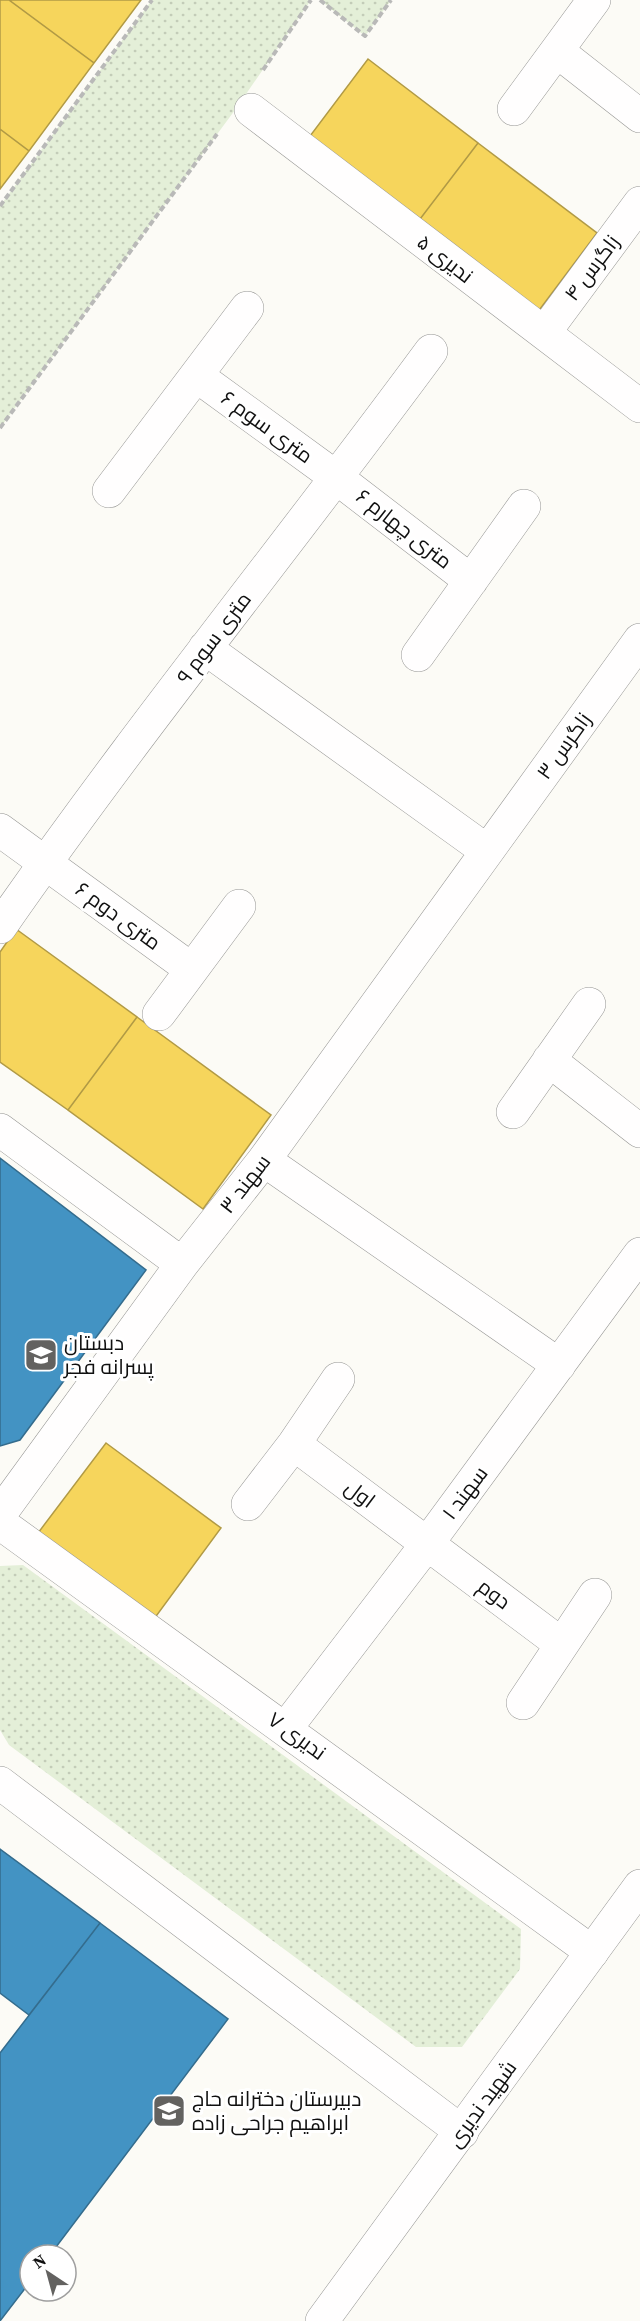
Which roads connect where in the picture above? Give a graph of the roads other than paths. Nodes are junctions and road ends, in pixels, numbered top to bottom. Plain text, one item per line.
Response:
1 (594, 0) edge
2 (557, 51) junction
3 (250, 110) dead end
4 (514, 110) dead end
5 (640, 116) edge
6 (640, 203) edge
7 (247, 308) dead end
8 (544, 333) junction
9 (431, 351) dead end
10 (197, 376) junction
11 (640, 406) edge
12 (338, 478) junction
13 (109, 491) dead end
14 (524, 506) dead end
15 (471, 581) junction
16 (640, 640) edge
17 (205, 648) junction
18 (418, 655) dead end
19 (0, 830) edge
20 (487, 851) junction
21 (45, 863) junction
22 (239, 906) dead end
23 (0, 927) edge
24 (191, 969) junction
25 (589, 1004) dead end
26 (159, 1014) dead end
27 (549, 1060) junction
28 (513, 1112) dead end
29 (0, 1130) edge
30 (640, 1131) edge
31 (264, 1160) junction
32 (640, 1254) edge
33 (182, 1264) junction
34 (560, 1365) junction
35 (338, 1379) dead end
36 (294, 1444) junction
37 (248, 1504) dead end
38 (0, 1514) edge
39 (0, 1523) edge
40 (427, 1544) junction
41 (595, 1595) dead end
42 (561, 1644) junction
43 (523, 1702) dead end
44 (286, 1728) junction
45 (0, 1783) edge
46 (640, 1886) edge
47 (592, 1952) junction
48 (462, 2132) junction
49 (322, 2321) edge

1 - 2 street
2 - 4 street
2 - 5 street
3 - 8 street, ندیری ۵
6 - 8 street, زاگرس ۴
7 - 10 street
8 - 11 street, ندیری ۵
9 - 12 street, ۹ متری سوم
10 - 12 street, ۶ متری سوم
10 - 13 street
12 - 15 street, ۶ متری چهارم
12 - 17 street, ۹ متری سوم
14 - 15 street
15 - 18 street
16 - 20 street, زاگرس ۳
17 - 20 street
17 - 21 street, ۹ متری سوم
19 - 21 street, ۶ متری دوم
20 - 31 street, سهند ۳
21 - 23 street, ۹ متری سوم
21 - 24 street, ۶ متری دوم
22 - 24 street
24 - 26 street
25 - 27 street
27 - 28 street
27 - 30 street
29 - 33 street
31 - 33 street, سهند ۳
31 - 34 street
32 - 34 street, سهند ۱
33 - 38 street, سهند ۳
34 - 40 street, سهند ۱
35 - 36 street
36 - 37 street
36 - 40 street, اول
39 - 44 street, ندیری ۷
40 - 42 street, دوم
40 - 44 street, سهند ۱
41 - 42 street
42 - 43 street
44 - 47 street, ندیری ۷
45 - 48 street
46 - 47 street, شهید ندیری
47 - 48 street, شهید ندیری
48 - 49 street, شهید ندیری

